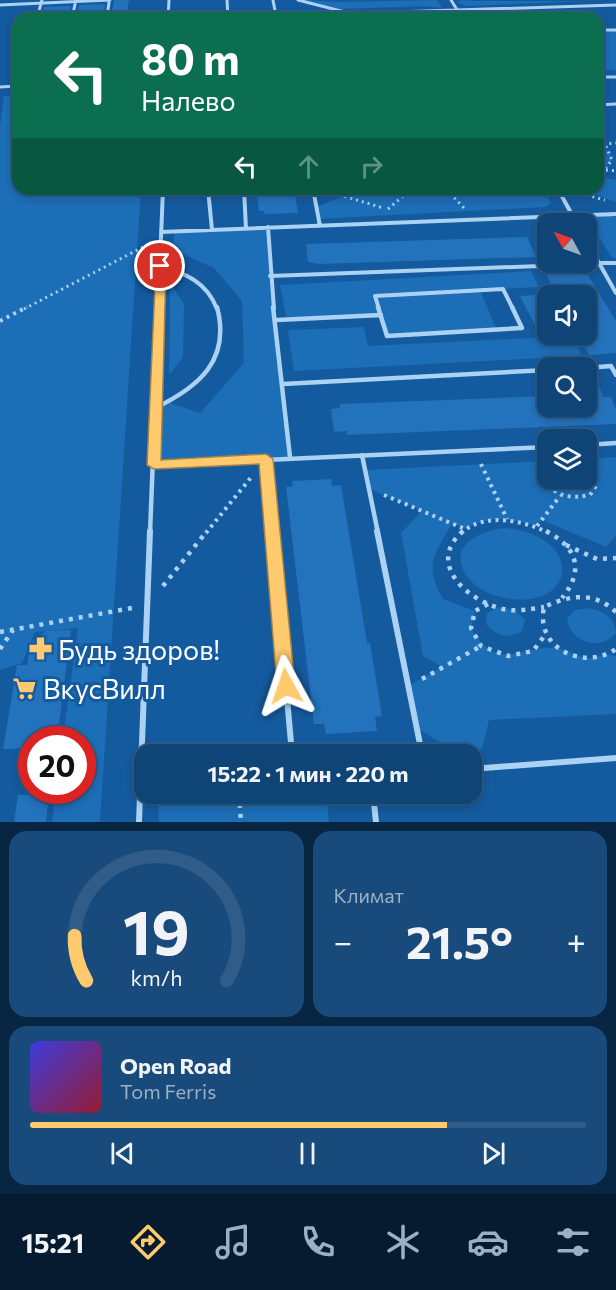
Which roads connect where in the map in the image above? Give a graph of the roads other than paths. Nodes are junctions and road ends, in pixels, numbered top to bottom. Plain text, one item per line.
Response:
1 (14, 0) edge
2 (298, 0) edge
3 (452, 0) edge
4 (75, 1) edge
5 (110, 1) edge
6 (41, 2) edge
7 (0, 5) edge
8 (13, 5) junction
9 (616, 5) edge
10 (457, 10) junction
11 (434, 11) joint
12 (343, 12) edge
13 (406, 12) edge
14 (163, 195) edge
15 (209, 195) edge
16 (244, 195) edge
17 (314, 195) edge
18 (561, 195) edge
19 (571, 213) edge
20 (597, 215) edge
21 (615, 215) edge
22 (537, 217) edge
23 (320, 226) junction
24 (268, 227) junction
25 (246, 229) junction
26 (212, 230) junction
27 (161, 235) junction
28 (597, 259) edge
29 (599, 263) junction
30 (616, 263) edge
31 (160, 266) junction
32 (537, 266) edge
33 (270, 276) junction
34 (616, 293) edge
35 (381, 315) junction
36 (277, 320) junction
37 (597, 367) edge
38 (537, 371) edge
39 (616, 375) edge
40 (283, 384) junction
41 (155, 408) junction
42 (616, 443) edge
43 (597, 444) edge
44 (537, 447) edge
45 (362, 455) junction
46 (290, 457) junction
47 (266, 459) junction
48 (154, 465) junction
49 (143, 744) edge
50 (291, 744) edge
51 (420, 744) edge
52 (616, 758) edge
53 (482, 767) edge
54 (141, 804) edge
55 (374, 804) edge
56 (139, 822) edge
57 (376, 822) edge

1 - 8 lane
2 - 12 lane
3 - 10 lane
4 - 5 lane
4 - 6 lane
6 - 8 lane
7 - 8 lane
9 - 10 lane
10 - 11 lane
11 - 13 lane
14 - 27 lane
15 - 26 lane
16 - 25 lane
17 - 23 lane
18 - 19 lane
20 - 21 lane
22 - 23 lane
23 - 24 lane
24 - 25 lane
24 - 33 lane
25 - 26 lane
26 - 27 lane
27 - 31 lane
28 - 29 lane
29 - 30 lane
29 - 34 lane
31 - 41 lane
31 - 41 lane
32 - 33 lane
33 - 36 lane
35 - 35 lane
35 - 36 lane
36 - 40 lane
37 - 39 lane
38 - 40 lane
40 - 46 lane
41 - 48 lane
42 - 43 lane
44 - 45 lane
45 - 46 lane
45 - 51 lane
46 - 47 lane
47 - 48 lane
47 - 50 lane
48 - 49 lane
52 - 53 lane
54 - 56 lane
55 - 57 lane

